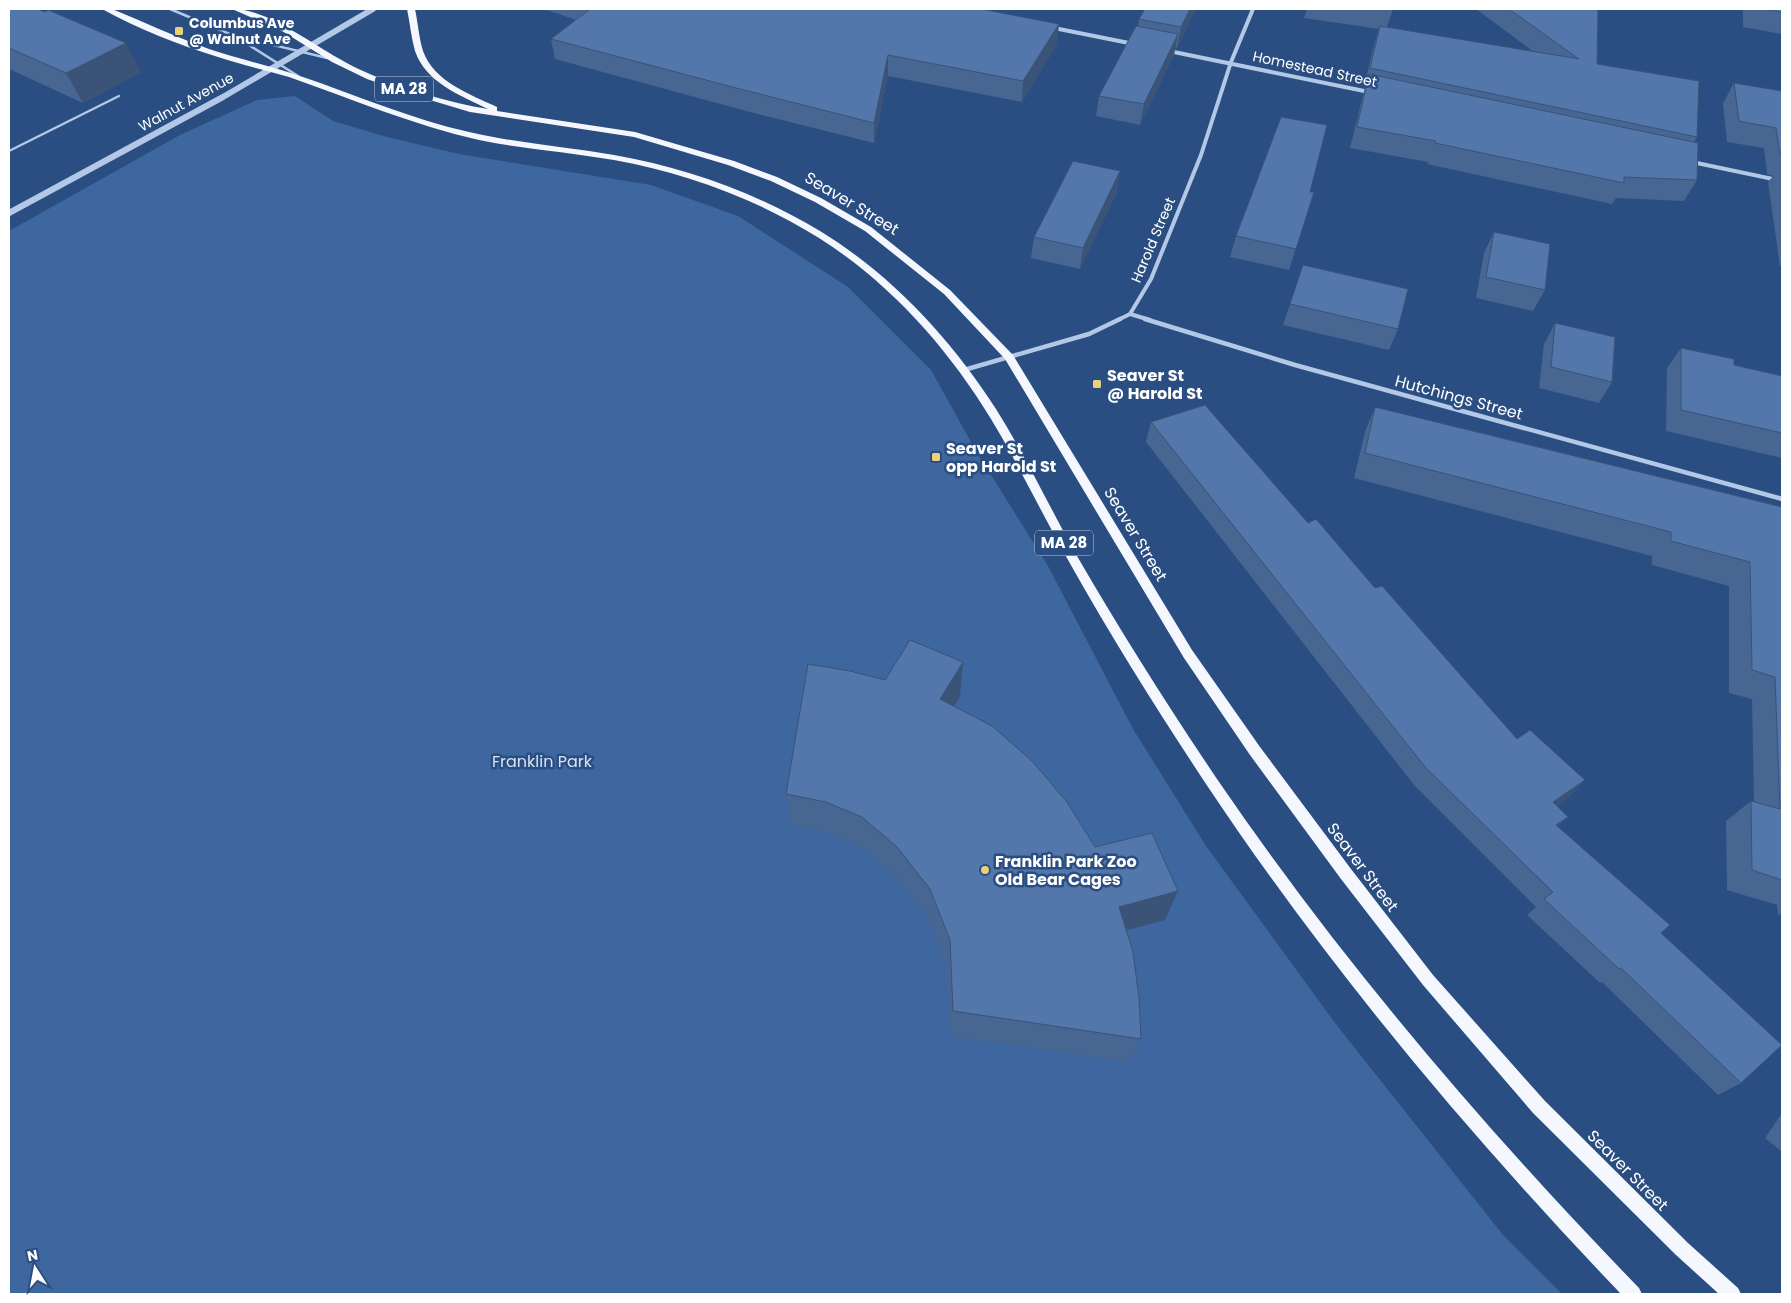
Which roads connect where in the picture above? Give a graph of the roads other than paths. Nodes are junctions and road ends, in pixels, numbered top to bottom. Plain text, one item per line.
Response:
1 (106, 9) edge
2 (170, 9) edge
3 (236, 9) edge
4 (373, 9) edge
5 (411, 9) edge
6 (1253, 9) edge
7 (1053, 28) edge
8 (232, 34) junction
9 (311, 45) junction
10 (1137, 45) edge
11 (1165, 50) edge
12 (300, 51) junction
13 (335, 60) junction
14 (1231, 62) junction
15 (278, 64) junction
16 (270, 69) junction
17 (301, 78) junction
18 (1374, 94) edge
19 (119, 96) dead end
20 (505, 115) junction
21 (9, 151) edge
22 (1687, 161) edge
23 (1782, 181) edge
24 (9, 213) edge
25 (1130, 314) junction
26 (1009, 357) junction
27 (964, 370) junction
28 (1782, 499) edge
29 (1633, 1294) edge
30 (1732, 1294) edge

1 - 16 main road, MA 28
2 - 8 lane
3 - 9 main road, MA 28
4 - 9 street, Walnut Avenue
5 - 20 main road
6 - 14 street, Harold Street
7 - 10 street
8 - 12 lane, Seaver Street
8 - 15 lane
9 - 12 street, Walnut Avenue
9 - 13 main road, Seaver Street / MA 28
11 - 14 street, Homestead Street
12 - 13 lane, Seaver Street
12 - 15 street, Walnut Avenue
13 - 20 main road, Seaver Street / MA 28
14 - 18 street, Homestead Street
14 - 25 street, Harold Street
15 - 16 street, Walnut Avenue
15 - 17 lane
16 - 17 main road, MA 28
16 - 24 street, Walnut Avenue
17 - 27 main road, MA 28
19 - 21 lane
20 - 26 main road, Seaver Street / MA 28
22 - 23 street
25 - 26 street
25 - 28 street, Hutchings Street
26 - 27 street
26 - 30 main road, Seaver Street / MA 28
27 - 29 main road, MA 28

